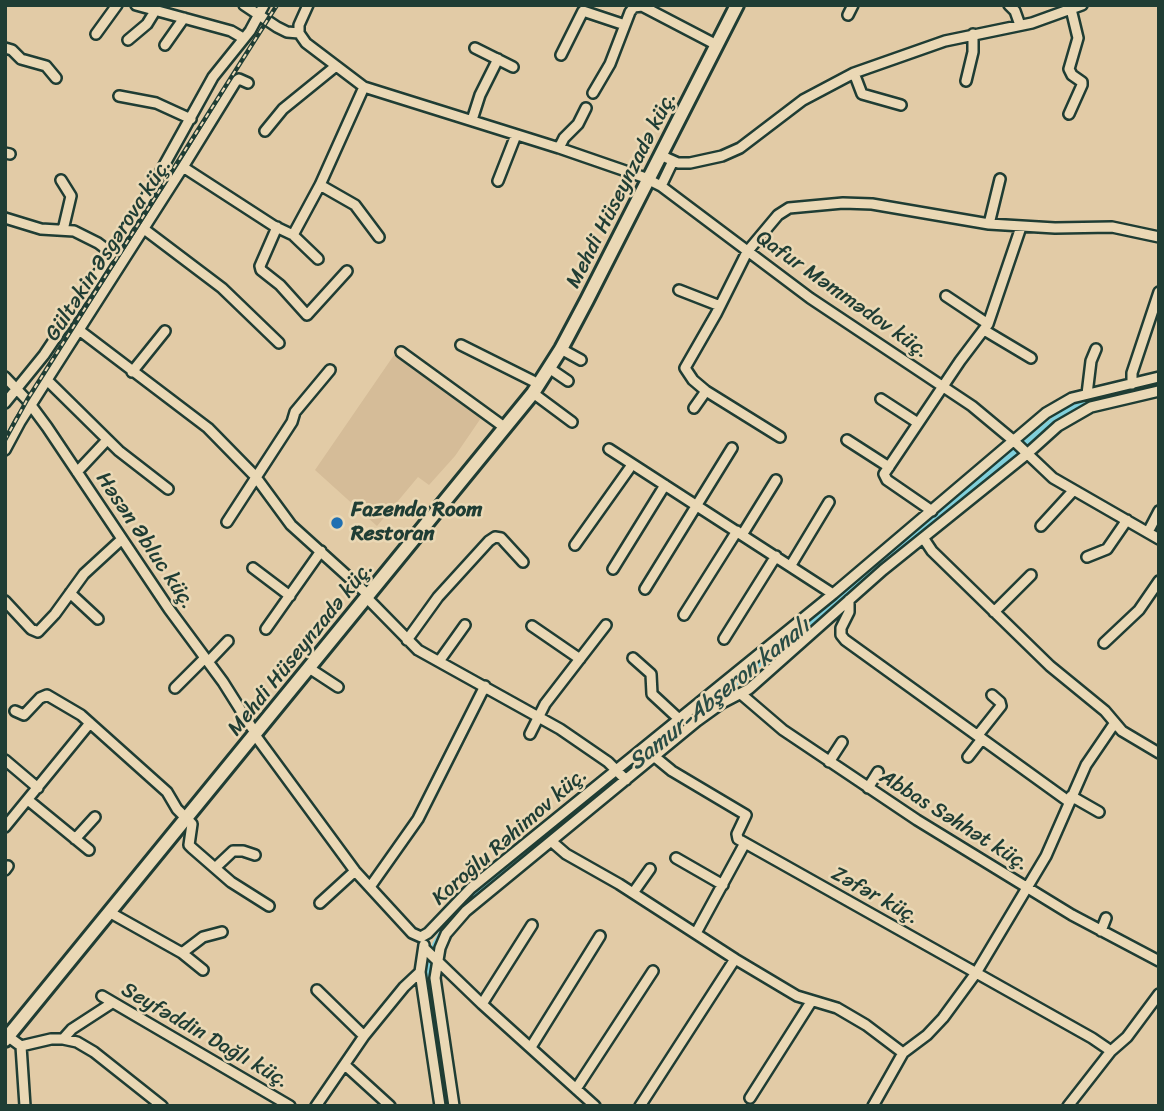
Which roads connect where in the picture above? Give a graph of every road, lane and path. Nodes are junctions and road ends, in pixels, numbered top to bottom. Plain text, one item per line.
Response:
1 (117, 5) edge
2 (136, 5) edge
3 (244, 5) edge
4 (264, 5) edge
5 (309, 5) edge
6 (730, 5) edge
7 (737, 5) edge
8 (853, 5) edge
9 (1009, 5) edge
10 (1082, 5) edge
11 (1072, 9) junction
12 (155, 10) junction
13 (258, 15) junction
14 (848, 15) dead end
15 (184, 18) junction
16 (625, 25) junction
17 (1020, 25) junction
18 (299, 33) junction
19 (96, 34) dead end
20 (973, 34) junction
21 (243, 38) junction
22 (128, 40) dead end
23 (711, 42) junction
24 (165, 45) dead end
25 (5, 48) edge
26 (475, 48) dead end
27 (561, 55) dead end
28 (498, 59) junction
29 (336, 66) junction
30 (513, 67) dead end
31 (855, 73) junction
32 (56, 78) dead end
33 (966, 81) dead end
34 (248, 83) dead end
35 (365, 86) junction
36 (593, 93) dead end
37 (119, 96) dead end
38 (901, 105) dead end
39 (586, 108) dead end
40 (1069, 114) dead end
41 (191, 119) junction
42 (472, 120) junction
43 (265, 131) dead end
44 (516, 135) junction
45 (559, 148) junction
46 (660, 156) junction
47 (673, 161) junction
48 (183, 167) junction
49 (645, 179) junction
50 (1000, 179) dead end
51 (61, 180) dead end
52 (498, 181) dead end
53 (320, 185) junction
54 (661, 186) junction
55 (6, 221) edge
56 (989, 224) junction
57 (1021, 226) junction
58 (277, 227) junction
59 (144, 229) junction
60 (62, 230) junction
61 (293, 235) junction
62 (379, 237) dead end
63 (1159, 237) edge
64 (111, 252) junction
65 (747, 252) junction
66 (318, 259) dead end
67 (122, 262) junction
68 (347, 271) dead end
69 (679, 290) dead end
70 (1159, 292) edge
71 (946, 296) dead end
72 (720, 306) junction
73 (986, 327) junction
74 (79, 330) junction
75 (165, 331) dead end
76 (279, 343) dead end
77 (461, 345) dead end
78 (561, 349) junction
79 (1096, 349) dead end
80 (401, 352) dead end
81 (1031, 358) dead end
82 (581, 360) dead end
83 (549, 368) junction
84 (330, 370) dead end
85 (132, 372) junction
86 (5, 377) edge
87 (1159, 377) edge
88 (47, 380) junction
89 (568, 381) dead end
90 (1132, 384) junction
91 (533, 387) junction
92 (943, 387) junction
93 (17, 389) junction
94 (706, 391) junction
95 (1159, 391) edge
96 (1087, 394) junction
97 (881, 399) dead end
98 (5, 403) edge
99 (31, 405) junction
100 (694, 408) dead end
101 (572, 422) dead end
102 (918, 423) junction
103 (500, 424) junction
104 (780, 437) dead end
105 (107, 440) junction
106 (847, 440) dead end
107 (1014, 441) junction
108 (732, 448) dead end
109 (609, 449) dead end
110 (5, 450) edge
111 (1027, 454) junction
112 (889, 467) junction
113 (629, 469) dead end
114 (76, 472) junction
115 (255, 476) junction
116 (776, 480) dead end
117 (665, 485) junction
118 (168, 489) dead end
119 (1073, 491) junction
120 (830, 502) dead end
121 (696, 505) junction
122 (932, 511) junction
123 (1159, 511) edge
124 (1127, 520) junction
125 (227, 522) dead end
126 (1041, 526) dead end
127 (1148, 532) junction
128 (740, 533) junction
129 (1159, 538) edge
130 (121, 539) junction
131 (923, 539) junction
132 (575, 545) dead end
133 (321, 551) junction
134 (776, 556) junction
135 (1087, 557) dead end
136 (523, 562) dead end
137 (791, 565) junction
138 (253, 568) dead end
139 (613, 569) dead end
140 (1031, 575) dead end
141 (1159, 581) edge
142 (645, 589) dead end
143 (70, 593) junction
144 (366, 594) junction
145 (833, 594) junction
146 (290, 596) junction
147 (849, 600) junction
148 (5, 601) edge
149 (994, 611) junction
150 (684, 615) dead end
151 (98, 619) dead end
152 (465, 625) dead end
153 (606, 625) dead end
154 (531, 626) dead end
155 (266, 629) dead end
156 (724, 639) dead end
157 (228, 640) dead end
158 (407, 640) junction
159 (1104, 643) dead end
160 (633, 658) dead end
161 (580, 659) junction
162 (206, 660) junction
163 (440, 660) junction
164 (309, 668) junction
165 (338, 687) dead end
166 (485, 687) junction
167 (175, 688) dead end
168 (741, 694) junction
169 (992, 695) dead end
170 (15, 710) dead end
171 (538, 717) junction
172 (678, 719) junction
173 (90, 723) junction
174 (1114, 724) junction
175 (253, 731) junction
176 (530, 734) dead end
177 (980, 737) junction
178 (842, 743) dead end
179 (1158, 752) edge
180 (655, 757) junction
181 (968, 757) dead end
182 (5, 760) edge
183 (829, 762) junction
184 (617, 769) junction
185 (878, 772) dead end
186 (626, 780) junction
187 (38, 788) junction
188 (867, 788) junction
189 (1070, 799) junction
190 (28, 800) junction
191 (1099, 812) dead end
192 (184, 816) junction
193 (95, 817) dead end
194 (5, 827) edge
195 (75, 839) junction
196 (551, 841) junction
197 (744, 843) junction
198 (89, 850) dead end
199 (255, 855) dead end
200 (676, 858) dead end
201 (215, 868) junction
202 (650, 869) dead end
203 (355, 871) junction
204 (723, 885) junction
205 (370, 887) junction
206 (1027, 887) junction
207 (633, 893) junction
208 (320, 902) dead end
209 (269, 906) dead end
210 (109, 912) junction
211 (1106, 918) dead end
212 (532, 925) dead end
213 (1101, 931) junction
214 (222, 932) dead end
215 (696, 933) junction
216 (600, 936) dead end
217 (421, 937) junction
218 (424, 948) junction
219 (182, 953) junction
220 (735, 959) junction
221 (437, 960) junction
222 (1159, 961) edge
223 (203, 970) dead end
224 (653, 971) dead end
225 (420, 972) junction
226 (976, 973) junction
227 (317, 990) dead end
228 (1159, 994) edge
229 (102, 996) dead end
230 (811, 1002) junction
231 (112, 1003) junction
232 (482, 1004) junction
233 (6, 1035) edge
234 (364, 1035) junction
235 (63, 1039) junction
236 (21, 1046) junction
237 (531, 1047) junction
238 (1111, 1051) junction
239 (903, 1054) junction
240 (345, 1065) junction
241 (576, 1090) junction
242 (750, 1098) dead end
243 (875, 1105) edge
244 (25, 1106) edge
245 (162, 1106) edge
246 (290, 1106) edge
247 (316, 1106) edge
248 (390, 1106) edge
249 (440, 1106) edge
250 (454, 1106) edge
251 (596, 1106) edge
252 (640, 1106) edge
253 (1068, 1106) edge

1 - 19 street
2 - 12 street
3 - 13 street
4 - 13 street
5 - 18 street
6 - 23 main road, Mehdi Hüseynzadə küç.
7 - 46 main road, Mehdi Hüseynzadə küç.
8 - 14 street
9 - 17 street
10 - 11 street
11 - 17 street
11 - 40 street
12 - 15 street
12 - 22 street
13 - 18 street
13 - 21 street
15 - 21 street
15 - 24 street
16 - 23 street
16 - 27 street
16 - 36 street
17 - 20 street
18 - 29 street, Qafur Məmmədov küç.
20 - 31 street
20 - 33 street
21 - 41 street
23 - 49 main road, Mehdi Hüseynzadə küç.
25 - 32 street
26 - 28 street
28 - 30 street
28 - 42 street
29 - 35 street, Qafur Məmmədov küç.
29 - 43 street
31 - 38 street
31 - 47 street
34 - 48 street, Gültəkin Əsgərova küç.
35 - 42 street, Qafur Məmmədov küç.
35 - 53 street
37 - 41 street
39 - 45 street
41 - 64 street
42 - 44 street, Qafur Məmmədov küç.
44 - 45 street, Qafur Məmmədov küç.
44 - 52 street
45 - 49 street, Qafur Məmmədov küç.
46 - 47 street
46 - 49 main road, Mehdi Hüseynzadə küç.
47 - 54 street
48 - 58 street
48 - 59 street, Gültəkin Əsgərova küç.
49 - 54 street, Qafur Məmmədov küç.
49 - 78 main road, Mehdi Hüseynzadə küç.
49 - 91 main road, Mehdi Hüseynzadə küç.
50 - 56 street
51 - 60 street
53 - 61 street
53 - 62 street
54 - 65 street, Qafur Məmmədov küç.
55 - 60 street
56 - 57 street
56 - 65 street
57 - 63 street
57 - 73 street
58 - 61 street
58 - 68 street
59 - 67 street, Gültəkin Əsgərova küç.
59 - 76 street
60 - 64 street
61 - 66 street
64 - 67 street
64 - 93 street
65 - 72 street
65 - 92 street, Qafur Məmmədov küç.
67 - 74 street, Gültəkin Əsgərova küç.
69 - 72 street
70 - 90 street
71 - 73 street
72 - 94 street
73 - 81 street
73 - 92 street
74 - 85 street
74 - 88 street, Gültəkin Əsgərova küç.
75 - 85 street
77 - 91 street
78 - 82 street
78 - 83 main road, Mehdi Hüseynzadə küç.
79 - 96 street
80 - 103 street
83 - 89 street
83 - 91 main road, Mehdi Hüseynzadə küç.
84 - 115 street
85 - 115 street
86 - 93 street, Həsən Əbluc küç.
87 - 90 street, Koroğlu Rəhimov küç.
88 - 99 street, Gültəkin Əsgərova küç.
88 - 105 street
90 - 96 street, Koroğlu Rəhimov küç.
91 - 101 street
91 - 103 main road, Mehdi Hüseynzadə küç.
91 - 144 main road, Mehdi Hüseynzadə küç.
92 - 102 street
92 - 107 street, Qafur Məmmədov küç.
93 - 98 street
93 - 99 street, Həsən Əbluc küç.
94 - 100 street
94 - 104 street
95 - 111 street, Koroğlu Rəhimov küç.
96 - 107 street, Koroğlu Rəhimov küç.
97 - 102 street
99 - 110 street, Gültəkin Əsgərova küç.
99 - 114 street, Həsən Əbluc küç.
102 - 112 street
103 - 144 main road, Mehdi Hüseynzadə küç.
105 - 114 street
105 - 118 street
106 - 112 street
107 - 111 street, Qafur Məmmədov küç.
107 - 122 street, Koroğlu Rəhimov küç.
108 - 121 street
109 - 117 street
111 - 119 street
111 - 131 street, Koroğlu Rəhimov küç.
112 - 122 street
113 - 132 street
114 - 130 street, Həsən Əbluc küç.
115 - 125 street
115 - 133 street
116 - 128 street
117 - 121 street
117 - 139 street
119 - 124 street
119 - 126 street
120 - 137 street
121 - 128 street
121 - 142 street
122 - 145 street, Koroğlu Rəhimov küç.
123 - 127 street
124 - 127 street
124 - 135 street
127 - 129 street
128 - 134 street
128 - 150 street
130 - 143 street
130 - 162 street, Həsən Əbluc küç.
131 - 147 street, Koroğlu Rəhimov küç.
131 - 149 street
133 - 144 street
133 - 146 street
134 - 137 street
134 - 156 street
136 - 158 street
137 - 145 street
138 - 146 street
140 - 149 street
141 - 159 street
143 - 148 street
143 - 151 street
144 - 158 street
144 - 164 main road, Mehdi Hüseynzadə küç.
144 - 175 main road, Mehdi Hüseynzadə küç.
145 - 172 street, Koroğlu Rəhimov küç.
146 - 155 street
147 - 168 street, Koroğlu Rəhimov küç.
147 - 177 street
149 - 174 street
152 - 163 street
153 - 161 street
154 - 161 street
157 - 162 street
158 - 163 street
160 - 172 street
161 - 171 street
162 - 167 street
162 - 175 street, Həsən Əbluc küç.
163 - 166 street
164 - 165 street
164 - 175 main road, Mehdi Hüseynzadə küç.
166 - 171 street
166 - 205 street
168 - 180 street, Koroğlu Rəhimov küç.
168 - 183 street, Abbas Səhhət küç.
169 - 177 street
170 - 173 street
171 - 176 street
171 - 184 street
172 - 184 street, Koroğlu Rəhimov küç.
173 - 187 street
173 - 192 street
174 - 179 street
174 - 189 street
175 - 192 main road, Mehdi Hüseynzadə küç.
175 - 203 street, Həsən Əbluc küç.
177 - 181 street
177 - 189 street
178 - 183 street
180 - 186 street, Koroğlu Rəhimov küç.
180 - 197 street
182 - 187 street
183 - 188 street, Abbas Səhhət küç.
184 - 186 street
184 - 217 street, Koroğlu Rəhimov küç.
185 - 188 street
186 - 196 street, Koroğlu Rəhimov küç.
187 - 190 street
188 - 206 street, Abbas Səhhət küç.
189 - 191 street
189 - 206 street
190 - 194 street
190 - 195 street
192 - 201 street
192 - 210 main road, Mehdi Hüseynzadə küç.
192 - 233 main road, Mehdi Hüseynzadə küç.
193 - 195 street
195 - 198 street
196 - 207 street
196 - 221 street, Koroğlu Rəhimov küç.
197 - 204 street
197 - 226 street, Zəfər küç.
199 - 201 street
200 - 204 street
201 - 209 street
202 - 207 street
203 - 205 street, Həsən Əbluc küç.
203 - 208 street
204 - 215 street
205 - 217 street, Həsən Əbluc küç.
206 - 213 street, Abbas Səhhət küç.
206 - 226 street
207 - 215 street
210 - 219 street
210 - 233 main road, Mehdi Hüseynzadə küç.
211 - 213 street
212 - 232 street
213 - 222 street, Abbas Səhhət küç.
214 - 219 street
215 - 220 street
216 - 237 street
217 - 218 street
218 - 221 street
218 - 225 street
219 - 223 street
220 - 230 street
220 - 252 street
221 - 232 street
221 - 250 street, Koroğlu Rəhimov küç.
224 - 241 street
225 - 234 street
225 - 249 street
226 - 238 street, Zəfər küç.
226 - 239 street
227 - 234 street
228 - 238 street
229 - 231 street, Seyfəddin Dağlı küç.
230 - 239 street
230 - 242 street
231 - 235 street
231 - 246 street, Seyfəddin Dağlı küç.
232 - 237 street
233 - 236 street
234 - 240 street
235 - 236 street
235 - 245 street
236 - 244 street
237 - 241 street
238 - 253 street
239 - 243 street
240 - 247 street
240 - 248 street
241 - 251 street

